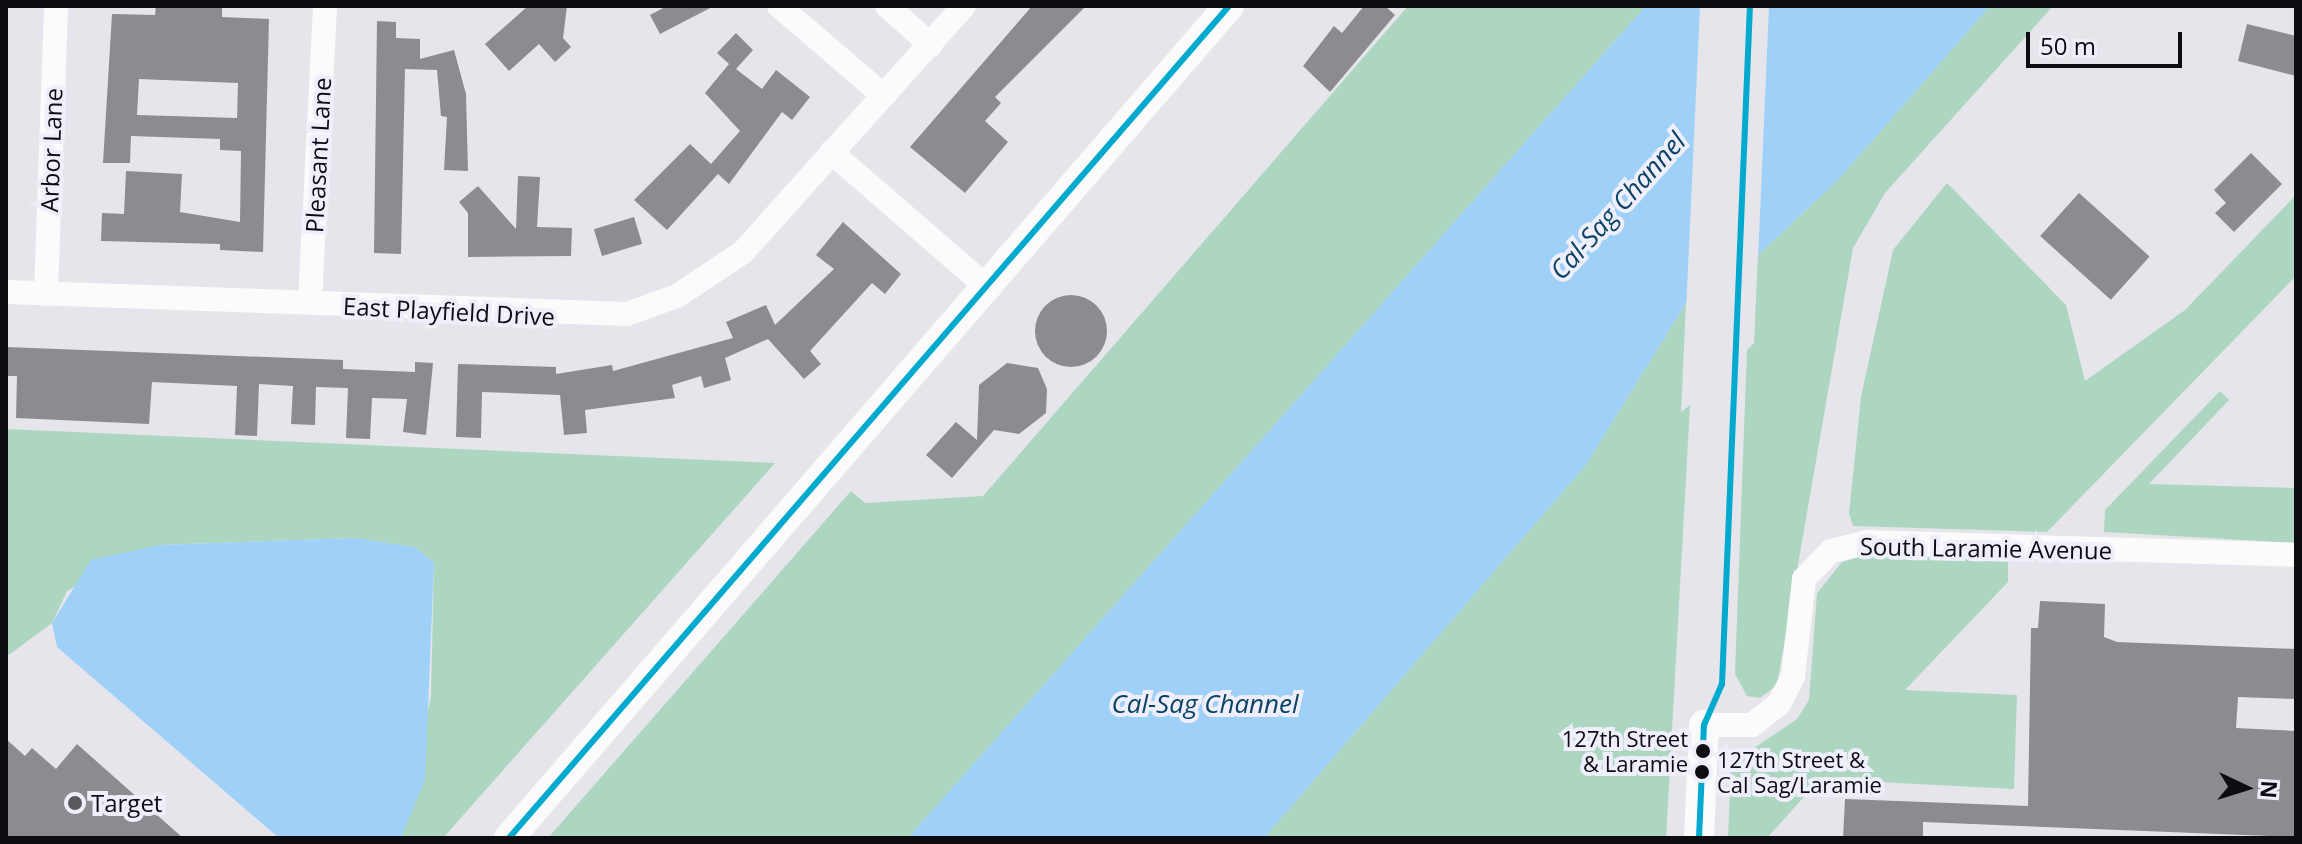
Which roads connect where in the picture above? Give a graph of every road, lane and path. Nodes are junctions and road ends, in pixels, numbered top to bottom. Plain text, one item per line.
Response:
1 (56, 6) edge
2 (325, 6) edge
3 (779, 6) edge
4 (887, 6) edge
5 (964, 6) edge
6 (1229, 6) edge
7 (931, 45) junction
8 (884, 96) junction
9 (831, 152) junction
10 (989, 289) junction
11 (6, 292) edge
12 (46, 294) junction
13 (310, 303) junction
14 (2296, 555) edge
15 (1704, 725) joint
16 (509, 838) edge
17 (1699, 838) edge

1 - 12 street, Arbor Lane
2 - 13 street, Pleasant Lane
3 - 8 street
4 - 7 street
5 - 7 street, East Playfield Drive
6 - 10 main road
7 - 8 street, East Playfield Drive
8 - 9 street, East Playfield Drive
9 - 10 street
9 - 13 street, East Playfield Drive
10 - 16 main road
11 - 12 street, East Playfield Drive
12 - 13 street, East Playfield Drive
14 - 15 street, South Laramie Avenue
15 - 17 main road

